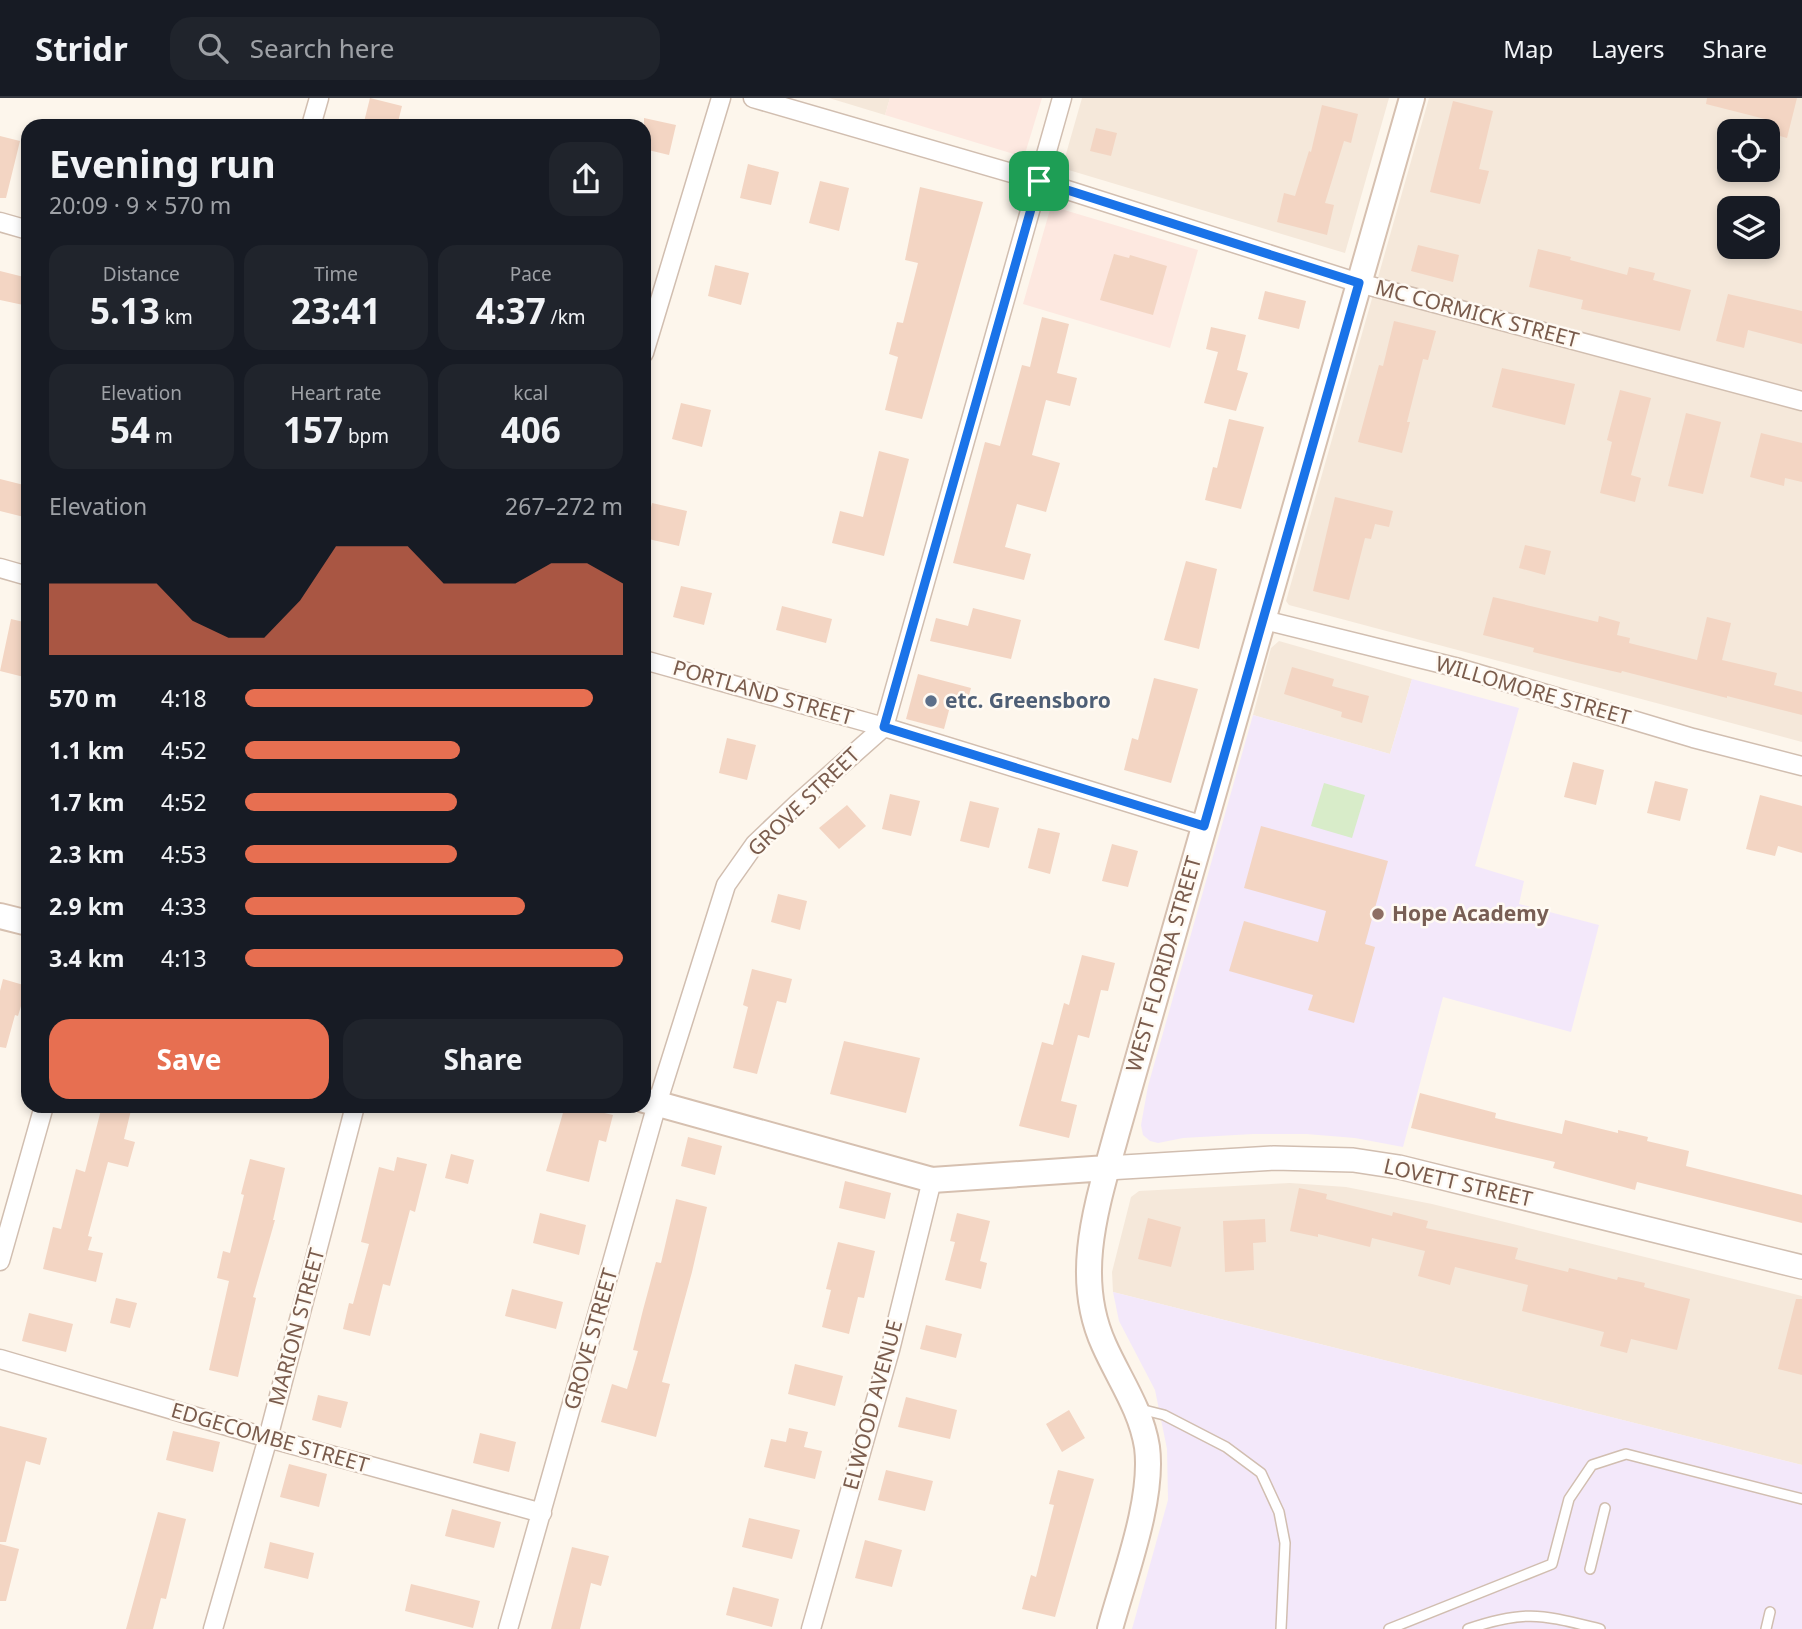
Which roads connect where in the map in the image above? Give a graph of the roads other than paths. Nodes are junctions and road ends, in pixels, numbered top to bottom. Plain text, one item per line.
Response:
1 (318, 98) edge
2 (721, 98) edge
3 (753, 98) edge
4 (1062, 98) edge
5 (1412, 98) edge
6 (313, 119) edge
7 (1039, 181) junction
8 (0, 222) edge
9 (21, 228) edge
10 (1359, 283) junction
11 (651, 330) edge
12 (1802, 401) edge
13 (0, 568) edge
14 (21, 574) edge
15 (1264, 620) junction
16 (651, 662) edge
17 (884, 727) junction
18 (1802, 766) edge
19 (1204, 826) junction
20 (0, 916) edge
21 (21, 921) edge
22 (651, 1099) edge
23 (651, 1102) edge
24 (42, 1113) edge
25 (353, 1113) edge
26 (647, 1113) edge
27 (1107, 1168) junction
28 (932, 1180) junction
29 (0, 1261) edge
30 (1802, 1267) edge
31 (0, 1359) edge
32 (1136, 1408) junction
33 (268, 1438) junction
34 (1802, 1499) edge
35 (1605, 1508) dead end
36 (542, 1513) junction
37 (1590, 1569) dead end
38 (1770, 1612) dead end
39 (213, 1629) edge
40 (508, 1629) edge
41 (811, 1629) edge
42 (1110, 1629) edge
43 (1281, 1629) edge
44 (1389, 1629) edge
45 (1468, 1629) edge
46 (1600, 1629) edge
47 (1766, 1629) edge

1 - 6 street
2 - 11 street
3 - 7 street, MC CORMICK STREET
4 - 7 street
5 - 10 main road, WEST FLORIDA STREET
7 - 10 street, MC CORMICK STREET
7 - 17 street
8 - 9 street
10 - 12 street, MC CORMICK STREET
10 - 15 main road, WEST FLORIDA STREET
13 - 14 street
15 - 18 street, WILLOMORE STREET
15 - 19 main road, WEST FLORIDA STREET
16 - 17 street, PORTLAND STREET
17 - 19 street, PORTLAND STREET
17 - 22 street, GROVE STREET
19 - 27 main road, WEST FLORIDA STREET
20 - 21 main road
23 - 28 main road
24 - 29 street
25 - 33 street, MARION STREET
26 - 36 street, GROVE STREET
27 - 28 main road
27 - 30 street, LOVETT STREET
27 - 32 main road, WEST FLORIDA STREET
28 - 41 street, ELWOOD AVENUE
31 - 33 street, EDGECOMBE STREET
32 - 42 main road, WEST FLORIDA STREET
32 - 43 lane
33 - 36 street, EDGECOMBE STREET
33 - 39 street, MARION STREET
34 - 44 lane
35 - 37 lane
36 - 40 street, GROVE STREET
38 - 47 lane
45 - 46 lane

